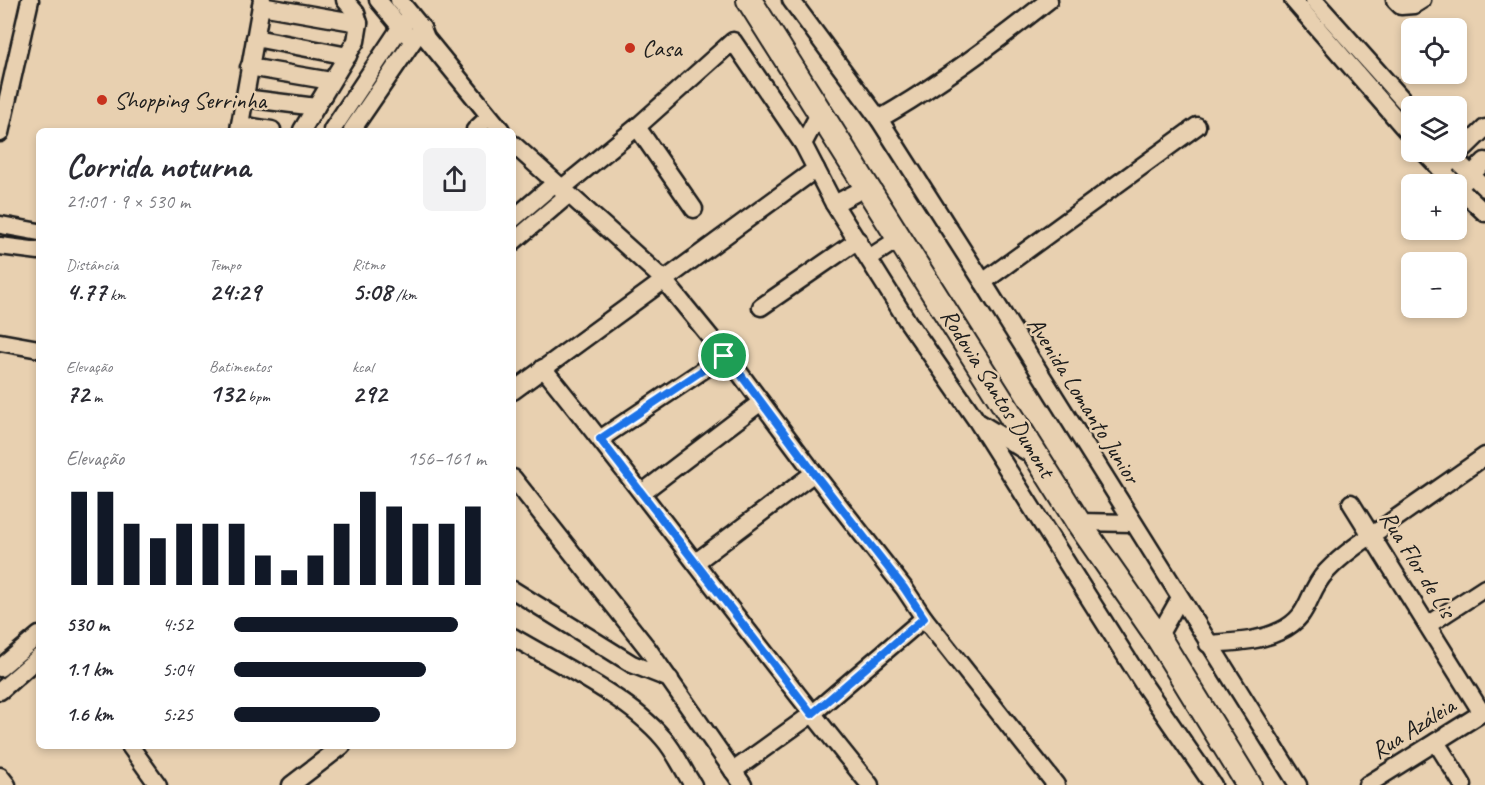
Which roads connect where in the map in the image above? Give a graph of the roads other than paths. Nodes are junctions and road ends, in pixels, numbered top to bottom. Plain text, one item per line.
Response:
1 (30, 0) edge
2 (345, 0) edge
3 (378, 0) edge
4 (399, 0) edge
5 (749, 0) edge
6 (791, 0) edge
7 (1049, 0) edge
8 (1293, 0) edge
9 (1314, 0) edge
10 (1395, 0) edge
11 (1422, 0) edge
12 (261, 3) edge
13 (359, 22) junction
14 (414, 30) junction
15 (255, 38) junction
16 (348, 56) junction
17 (249, 67) junction
18 (331, 81) junction
19 (244, 98) junction
20 (1401, 98) edge
21 (316, 107) junction
22 (820, 112) junction
23 (489, 117) junction
24 (879, 119) junction
25 (1401, 124) edge
26 (1197, 126) dead end
27 (637, 127) junction
28 (239, 128) edge
29 (303, 128) edge
30 (334, 128) edge
31 (353, 128) edge
32 (477, 128) edge
33 (499, 128) edge
34 (1485, 128) edge
35 (0, 133) edge
36 (1467, 142) edge
37 (803, 144) junction
38 (516, 147) edge
39 (1485, 161) edge
40 (1433, 162) edge
41 (1447, 162) edge
42 (1458, 162) edge
43 (816, 169) junction
44 (1441, 171) junction
45 (1444, 174) edge
46 (1471, 175) junction
47 (1467, 178) edge
48 (867, 187) junction
49 (1485, 188) edge
50 (561, 189) junction
51 (1467, 196) edge
52 (834, 204) junction
53 (694, 209) dead end
54 (1485, 213) edge
55 (516, 217) edge
56 (1, 225) edge
57 (36, 231) edge
58 (900, 238) junction
59 (516, 239) edge
60 (858, 240) junction
61 (0, 246) edge
62 (36, 251) edge
63 (869, 258) junction
64 (663, 279) junction
65 (983, 282) junction
66 (761, 307) dead end
67 (0, 342) edge
68 (36, 348) edge
69 (724, 356) junction
70 (543, 368) junction
71 (516, 389) edge
72 (761, 402) junction
73 (977, 421) junction
74 (600, 439) junction
75 (1485, 456) edge
76 (1041, 460) junction
77 (814, 473) junction
78 (516, 482) edge
79 (643, 492) junction
80 (1351, 502) dead end
81 (1078, 522) junction
82 (1133, 523) junction
83 (1371, 536) junction
84 (696, 562) junction
85 (1485, 588) edge
86 (516, 592) edge
87 (1180, 598) junction
88 (924, 618) junction
89 (1428, 625) junction
90 (1158, 637) junction
91 (36, 638) edge
92 (516, 639) edge
93 (1208, 644) junction
94 (36, 660) edge
95 (0, 668) edge
96 (671, 680) junction
97 (0, 691) edge
98 (1484, 712) edge
99 (812, 714) junction
100 (1436, 742) junction
101 (132, 749) edge
102 (338, 749) edge
103 (733, 771) junction
104 (0, 776) edge
105 (690, 784) edge
106 (7, 785) edge
107 (158, 785) edge
108 (291, 785) edge
109 (743, 785) edge
110 (870, 785) edge
111 (1056, 785) edge
112 (1213, 785) edge
113 (1249, 785) edge
114 (1298, 785) edge
115 (1367, 785) edge
116 (1463, 785) edge

1 - 35 street
2 - 13 street
3 - 14 street
4 - 14 street
5 - 22 highway, Rodovia Santos Dumont
6 - 24 street, Avenida Lomanto Junior
7 - 24 street
8 - 25 street
9 - 20 street
10 - 11 street
12 - 13 street
12 - 15 street
13 - 16 street
14 - 23 street
14 - 30 street
14 - 31 street
15 - 16 street
15 - 17 street
16 - 18 street
17 - 18 street
17 - 19 street
18 - 21 street
19 - 21 street
19 - 28 street
21 - 29 street
22 - 37 street
22 - 48 highway, Rodovia Santos Dumont
23 - 32 street
23 - 33 street
24 - 65 street, Avenida Lomanto Junior
26 - 65 street
27 - 37 street
27 - 50 street
27 - 53 street
34 - 36 street
37 - 43 street
38 - 50 street
39 - 46 street
40 - 44 street
41 - 44 street
42 - 46 street
43 - 52 street
43 - 64 street
44 - 45 street
46 - 47 street
46 - 49 street
48 - 52 street
48 - 58 highway, Rodovia Santos Dumont
50 - 55 street
50 - 59 street
50 - 64 street
51 - 54 street
52 - 60 street
56 - 57 street
58 - 63 street
58 - 76 highway, Rodovia Santos Dumont
60 - 63 street
60 - 66 street
61 - 62 street
63 - 73 street
64 - 69 street
64 - 70 street
65 - 82 street, Avenida Lomanto Junior
67 - 68 street
69 - 72 street
69 - 74 street
70 - 71 street
70 - 74 street
72 - 77 street
72 - 79 street
73 - 76 street
73 - 112 street
74 - 79 street
75 - 83 street
76 - 81 highway, Rodovia Santos Dumont
77 - 84 street
77 - 88 street
78 - 96 street
79 - 84 street
80 - 83 street, Rua Flor de Lis
81 - 82 street
81 - 90 highway, Rodovia Santos Dumont
82 - 87 street, Avenida Lomanto Junior
83 - 89 street, Rua Flor de Lis
83 - 93 street
84 - 99 street
85 - 89 street
86 - 96 street
87 - 90 street
87 - 93 street, Avenida Lomanto Junior
88 - 99 street
88 - 111 street
89 - 98 street, Rua Flor de Lis
90 - 113 highway, Rodovia Santos Dumont
91 - 95 street
92 - 105 street
93 - 114 street, Avenida Lomanto Junior
94 - 97 street
96 - 103 street
98 - 100 street, Rua Azáleia
99 - 103 street
99 - 110 street
100 - 115 street, Rua Azáleia
100 - 116 street
101 - 107 street
102 - 108 street
103 - 109 street
104 - 106 street

